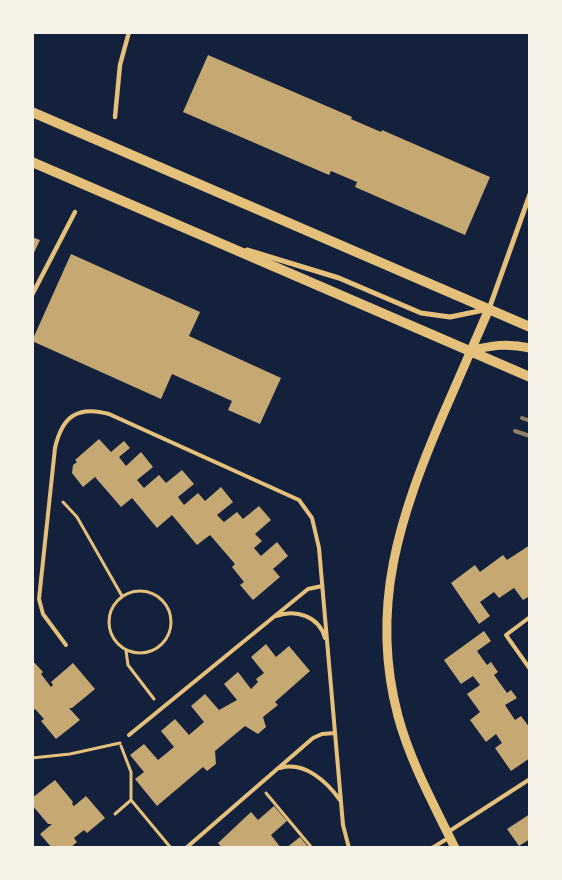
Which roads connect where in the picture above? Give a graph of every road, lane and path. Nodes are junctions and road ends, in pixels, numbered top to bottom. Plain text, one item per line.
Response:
1 (128, 32) edge
2 (32, 112) edge
3 (115, 117) dead end
4 (32, 162) edge
5 (530, 194) edge
6 (75, 212) dead end
7 (213, 240) junction
8 (32, 295) edge
9 (489, 309) junction
10 (530, 327) edge
11 (530, 348) edge
12 (470, 351) junction
13 (530, 377) edge
14 (50, 490) junction
15 (322, 586) junction
16 (122, 596) junction
17 (274, 616) junction
18 (530, 617) edge
19 (66, 645) dead end
20 (126, 651) junction
21 (328, 652) junction
22 (530, 669) edge
23 (160, 708) junction
24 (335, 733) junction
25 (129, 735) joint
26 (120, 743) junction
27 (32, 758) edge
28 (278, 769) junction
29 (530, 779) edge
30 (260, 785) junction
31 (131, 800) junction
32 (341, 802) junction
33 (115, 814) dead end
34 (449, 835) junction
35 (126, 848) edge
36 (140, 848) edge
37 (171, 848) edge
38 (186, 848) edge
39 (312, 848) edge
40 (349, 848) edge
41 (432, 848) edge
42 (455, 848) edge

1 - 3 street
2 - 9 main road
4 - 7 main road
5 - 9 street
6 - 8 street
7 - 9 street
7 - 12 main road
9 - 10 main road
9 - 12 street
11 - 12 street
12 - 13 main road
12 - 34 street
14 - 15 lane
14 - 16 path
14 - 19 lane
15 - 17 lane
15 - 21 lane
16 - 20 path
16 - 20 path
17 - 21 lane
17 - 23 lane
18 - 22 lane
20 - 23 path
21 - 24 lane
23 - 25 lane
24 - 28 lane
24 - 32 lane
25 - 26 path
26 - 27 path
26 - 31 path
28 - 30 lane
28 - 32 lane
29 - 34 lane
30 - 38 lane
30 - 39 path
31 - 33 path
31 - 37 path
32 - 40 lane
34 - 41 lane
34 - 42 street
35 - 36 lane

